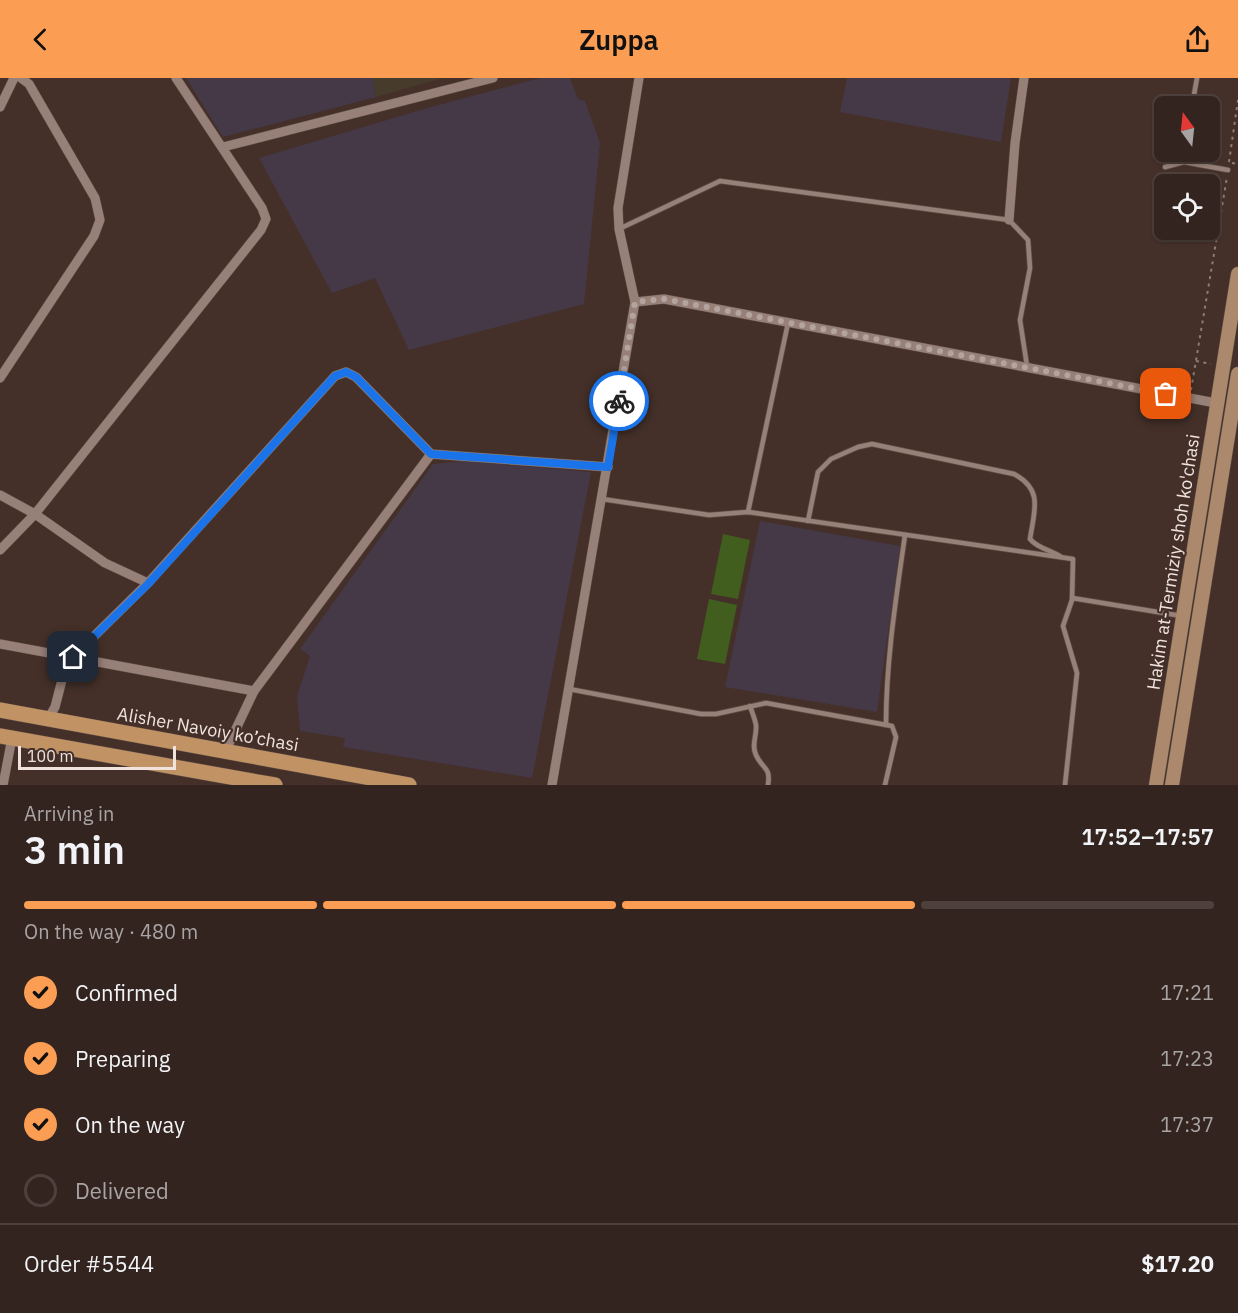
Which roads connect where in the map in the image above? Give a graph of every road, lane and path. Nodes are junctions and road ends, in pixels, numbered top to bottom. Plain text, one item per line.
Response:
1 (14, 78) edge
2 (21, 78) edge
3 (176, 78) edge
4 (493, 78) edge
5 (639, 78) edge
6 (1024, 78) edge
7 (1197, 78) edge
8 (1194, 96) edge
9 (1238, 100) edge
10 (0, 107) edge
11 (223, 147) junction
12 (1184, 162) joint
13 (1229, 162) junction
14 (1238, 164) edge
15 (1165, 167) dead end
16 (1228, 170) junction
17 (1009, 220) junction
18 (619, 229) junction
19 (1238, 274) edge
20 (635, 302) junction
21 (788, 322) junction
22 (1196, 361) junction
23 (1222, 367) junction
24 (1027, 368) junction
25 (1238, 374) edge
26 (0, 378) edge
27 (1190, 398) junction
28 (1216, 403) junction
29 (431, 454) junction
30 (608, 467) junction
31 (0, 495) edge
32 (602, 499) junction
33 (748, 512) junction
34 (35, 514) junction
35 (808, 521) junction
36 (905, 535) junction
37 (0, 549) edge
38 (1063, 558) junction
39 (148, 584) junction
40 (1072, 598) junction
41 (1184, 616) junction
42 (0, 644) edge
43 (73, 657) junction
44 (569, 689) junction
45 (254, 691) junction
46 (750, 706) junction
47 (0, 710) edge
48 (48, 719) junction
49 (886, 725) junction
50 (6, 737) edge
51 (225, 752) junction
52 (268, 784) edge
53 (3, 785) edge
54 (409, 785) edge
55 (552, 785) edge
56 (768, 785) edge
57 (885, 785) edge
58 (1065, 785) edge
59 (1156, 785) edge
60 (1172, 785) edge

1 - 10 street
2 - 26 street
3 - 11 street
4 - 11 street
5 - 18 street
6 - 17 street
7 - 8 lane
9 - 13 path
11 - 34 street
12 - 15 lane
12 - 16 lane
13 - 14 path
13 - 16 path
16 - 22 path
17 - 18 lane
17 - 24 lane
18 - 20 street
19 - 23 main road, Hakim at-Termiziy shoh ko'chasi
20 - 21 street
20 - 30 street
21 - 24 street
21 - 33 lane
22 - 23 path
22 - 27 path
23 - 28 main road, Hakim at-Termiziy shoh ko'chasi
24 - 27 street
25 - 60 main road, Hakim at-Termiziy shoh ko'chasi
27 - 28 street
28 - 41 main road, Hakim at-Termiziy shoh ko'chasi
29 - 30 street
29 - 39 street
29 - 45 street
30 - 32 street
31 - 34 street
32 - 33 lane
32 - 44 street
33 - 35 lane
34 - 37 street
34 - 39 street
35 - 36 lane
35 - 38 lane
36 - 38 lane
36 - 49 lane
38 - 40 lane
39 - 43 street
40 - 41 lane
40 - 58 lane
41 - 59 main road, Hakim at-Termiziy shoh ko'chasi
42 - 43 street
43 - 45 street
43 - 48 street
44 - 46 lane
44 - 55 street
45 - 51 street
46 - 49 lane
46 - 56 lane
47 - 48 main road, Alisher Navoiy ko’chasi
48 - 51 main road, Alisher Navoiy ko’chasi
49 - 57 lane
50 - 52 main road
50 - 53 street
51 - 54 main road, Alisher Navoiy ko’chasi

